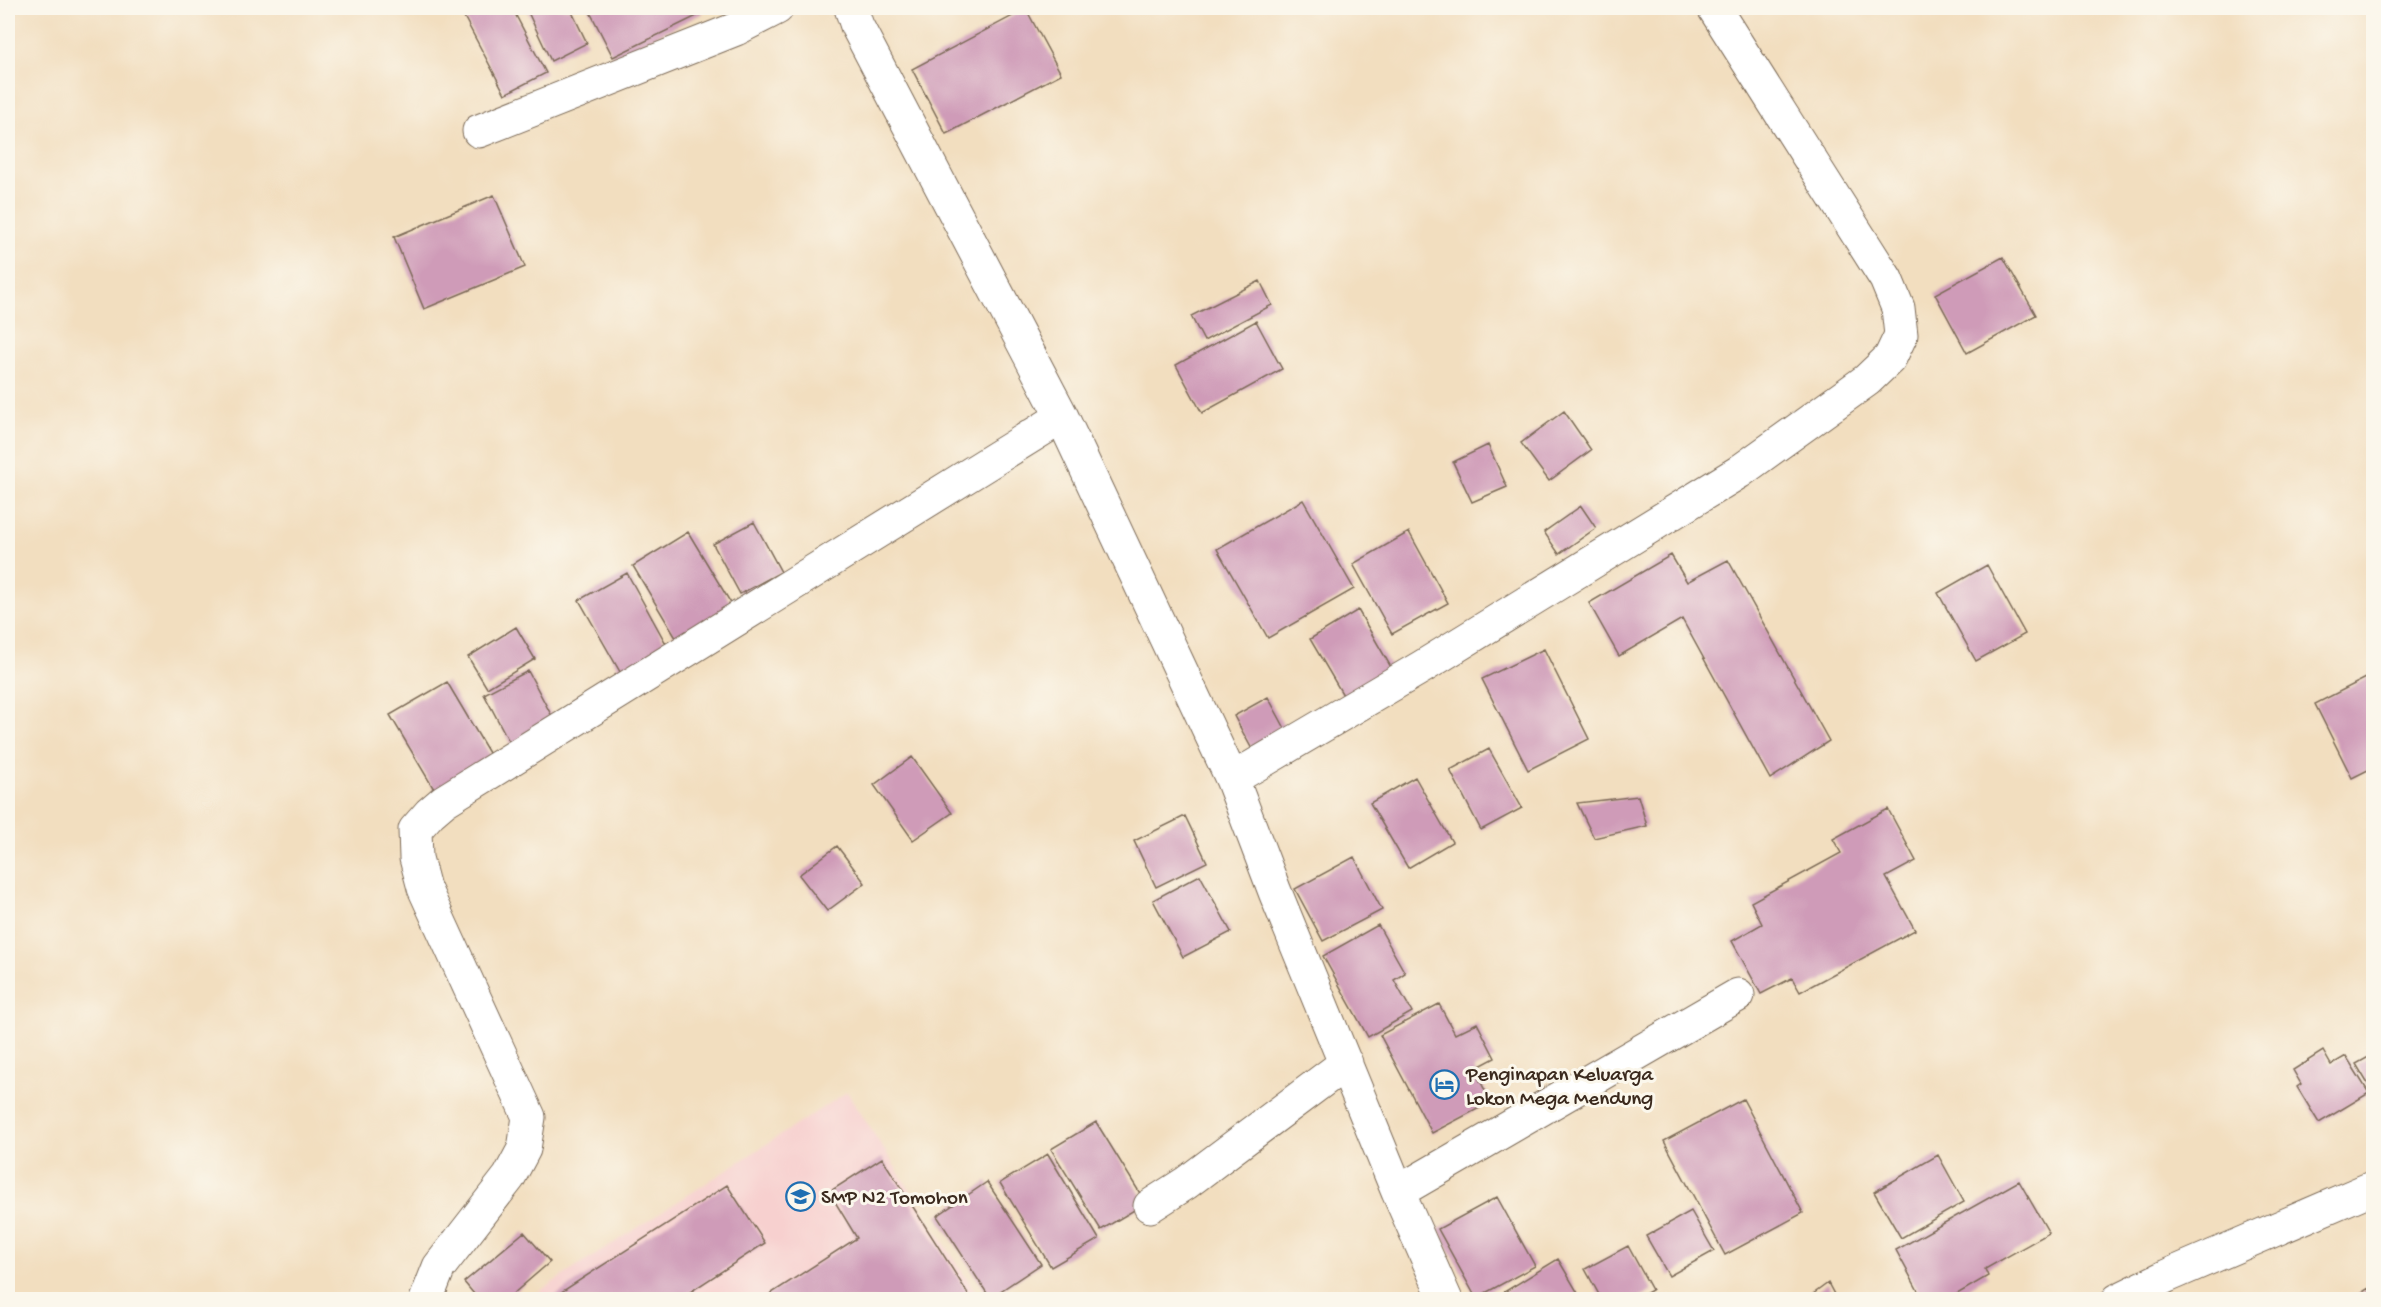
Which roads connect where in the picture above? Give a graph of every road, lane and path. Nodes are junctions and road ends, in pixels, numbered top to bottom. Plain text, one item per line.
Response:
1 (777, 8) edge
2 (851, 8) edge
3 (1721, 10) edge
4 (479, 131) dead end
5 (1062, 417) junction
6 (1232, 779) junction
7 (1738, 995) dead end
8 (1346, 1062) junction
9 (2373, 1187) edge
10 (1398, 1192) junction
11 (1150, 1206) dead end
12 (2173, 1288) edge
13 (426, 1299) edge
14 (1446, 1299) edge
15 (2118, 1299) edge

1 - 4 street
2 - 5 street
3 - 6 street
5 - 6 street
5 - 13 street
6 - 8 street
7 - 10 street
8 - 10 street
8 - 11 street
9 - 12 street
10 - 14 street
12 - 15 street

